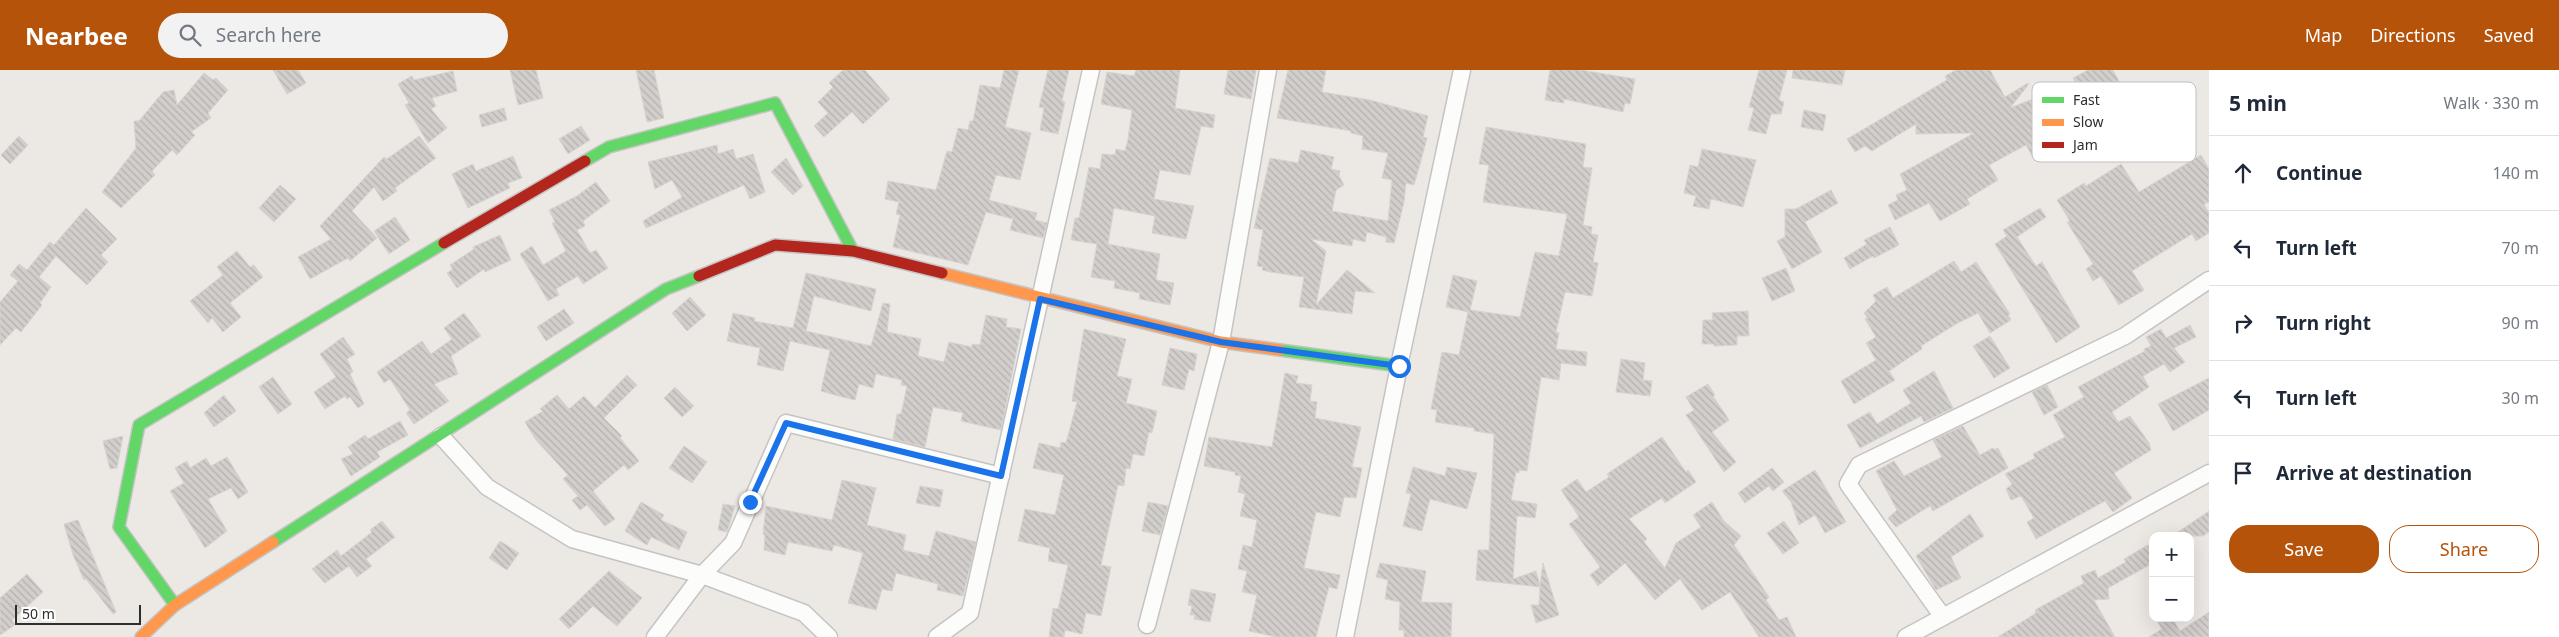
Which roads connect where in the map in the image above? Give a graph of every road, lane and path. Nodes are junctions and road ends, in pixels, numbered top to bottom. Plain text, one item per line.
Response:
1 (1091, 70) edge
2 (1268, 70) edge
3 (1462, 70) edge
4 (853, 251) junction
5 (2209, 280) edge
6 (1040, 299) junction
7 (1221, 342) junction
8 (1399, 366) junction
9 (441, 436) junction
10 (2209, 473) edge
11 (1001, 476) junction
12 (702, 575) junction
13 (174, 606) junction
14 (1943, 617) junction
15 (1146, 625) dead end
16 (141, 637) edge
17 (655, 637) edge
18 (829, 637) edge
19 (937, 637) edge
20 (1345, 637) edge
21 (1906, 637) edge

1 - 6 street
2 - 7 street
3 - 8 street
4 - 6 street
4 - 9 street
4 - 13 street
5 - 14 street
6 - 7 street
6 - 11 street
7 - 8 street
7 - 15 street
8 - 20 street
9 - 12 street
9 - 13 street
10 - 14 street
11 - 12 street
11 - 19 street
12 - 17 street
12 - 18 street
13 - 16 street
14 - 21 street

